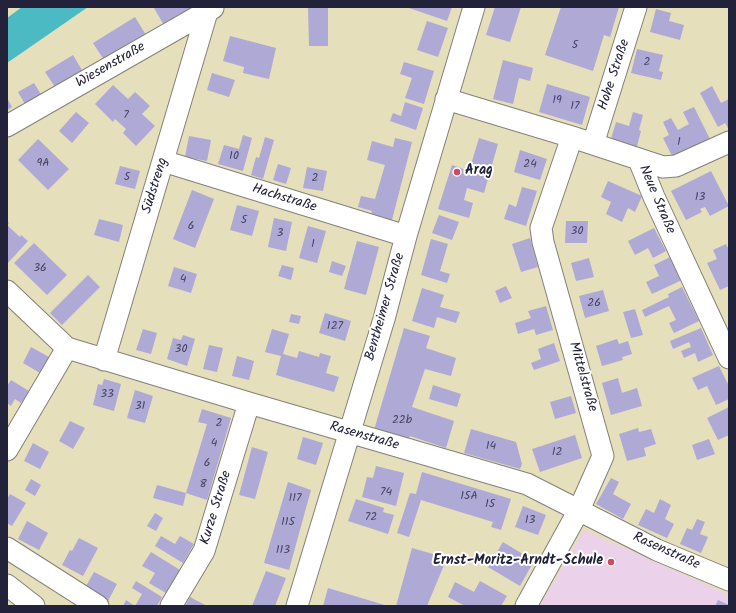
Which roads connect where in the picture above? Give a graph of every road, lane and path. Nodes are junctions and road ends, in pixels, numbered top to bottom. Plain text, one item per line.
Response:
1 (474, 7) edge
2 (636, 7) edge
3 (211, 9) edge
4 (446, 99) junction
5 (7, 126) edge
6 (572, 137) junction
7 (729, 142) edge
8 (593, 144) junction
9 (639, 160) junction
10 (163, 161) junction
11 (406, 236) junction
12 (7, 291) edge
13 (67, 348) junction
14 (729, 358) edge
15 (104, 360) junction
16 (249, 403) junction
17 (349, 432) junction
18 (7, 450) edge
19 (579, 510) junction
20 (7, 548) edge
21 (729, 580) edge
22 (7, 585) edge
23 (34, 606) edge
24 (98, 606) edge
25 (171, 606) edge
26 (297, 606) edge
27 (526, 606) edge

1 - 4 street, Bentheimer Straße
2 - 8 street, Hohe Straße
3 - 5 street, Wiesenstraße
3 - 10 street, Südstreng
4 - 6 street, Neue Straße
4 - 11 street, Bentheimer Straße
6 - 8 street, Neue Straße
6 - 19 street, Mittelstraße
7 - 9 street
8 - 9 street, Neue Straße
9 - 14 street, Neue Straße
10 - 11 street, Hachstraße
10 - 15 street, Südstreng
11 - 17 street, Bentheimer Straße
12 - 13 street, Rasenstraße
13 - 15 street, Rasenstraße
13 - 18 street
15 - 16 street, Rasenstraße
16 - 17 street, Rasenstraße
16 - 25 street, Kurze Straße
17 - 19 street, Rasenstraße
17 - 26 street, Bentheimer Straße
19 - 21 street, Rasenstraße
19 - 27 street, Mittelstraße
20 - 24 street
22 - 23 street

